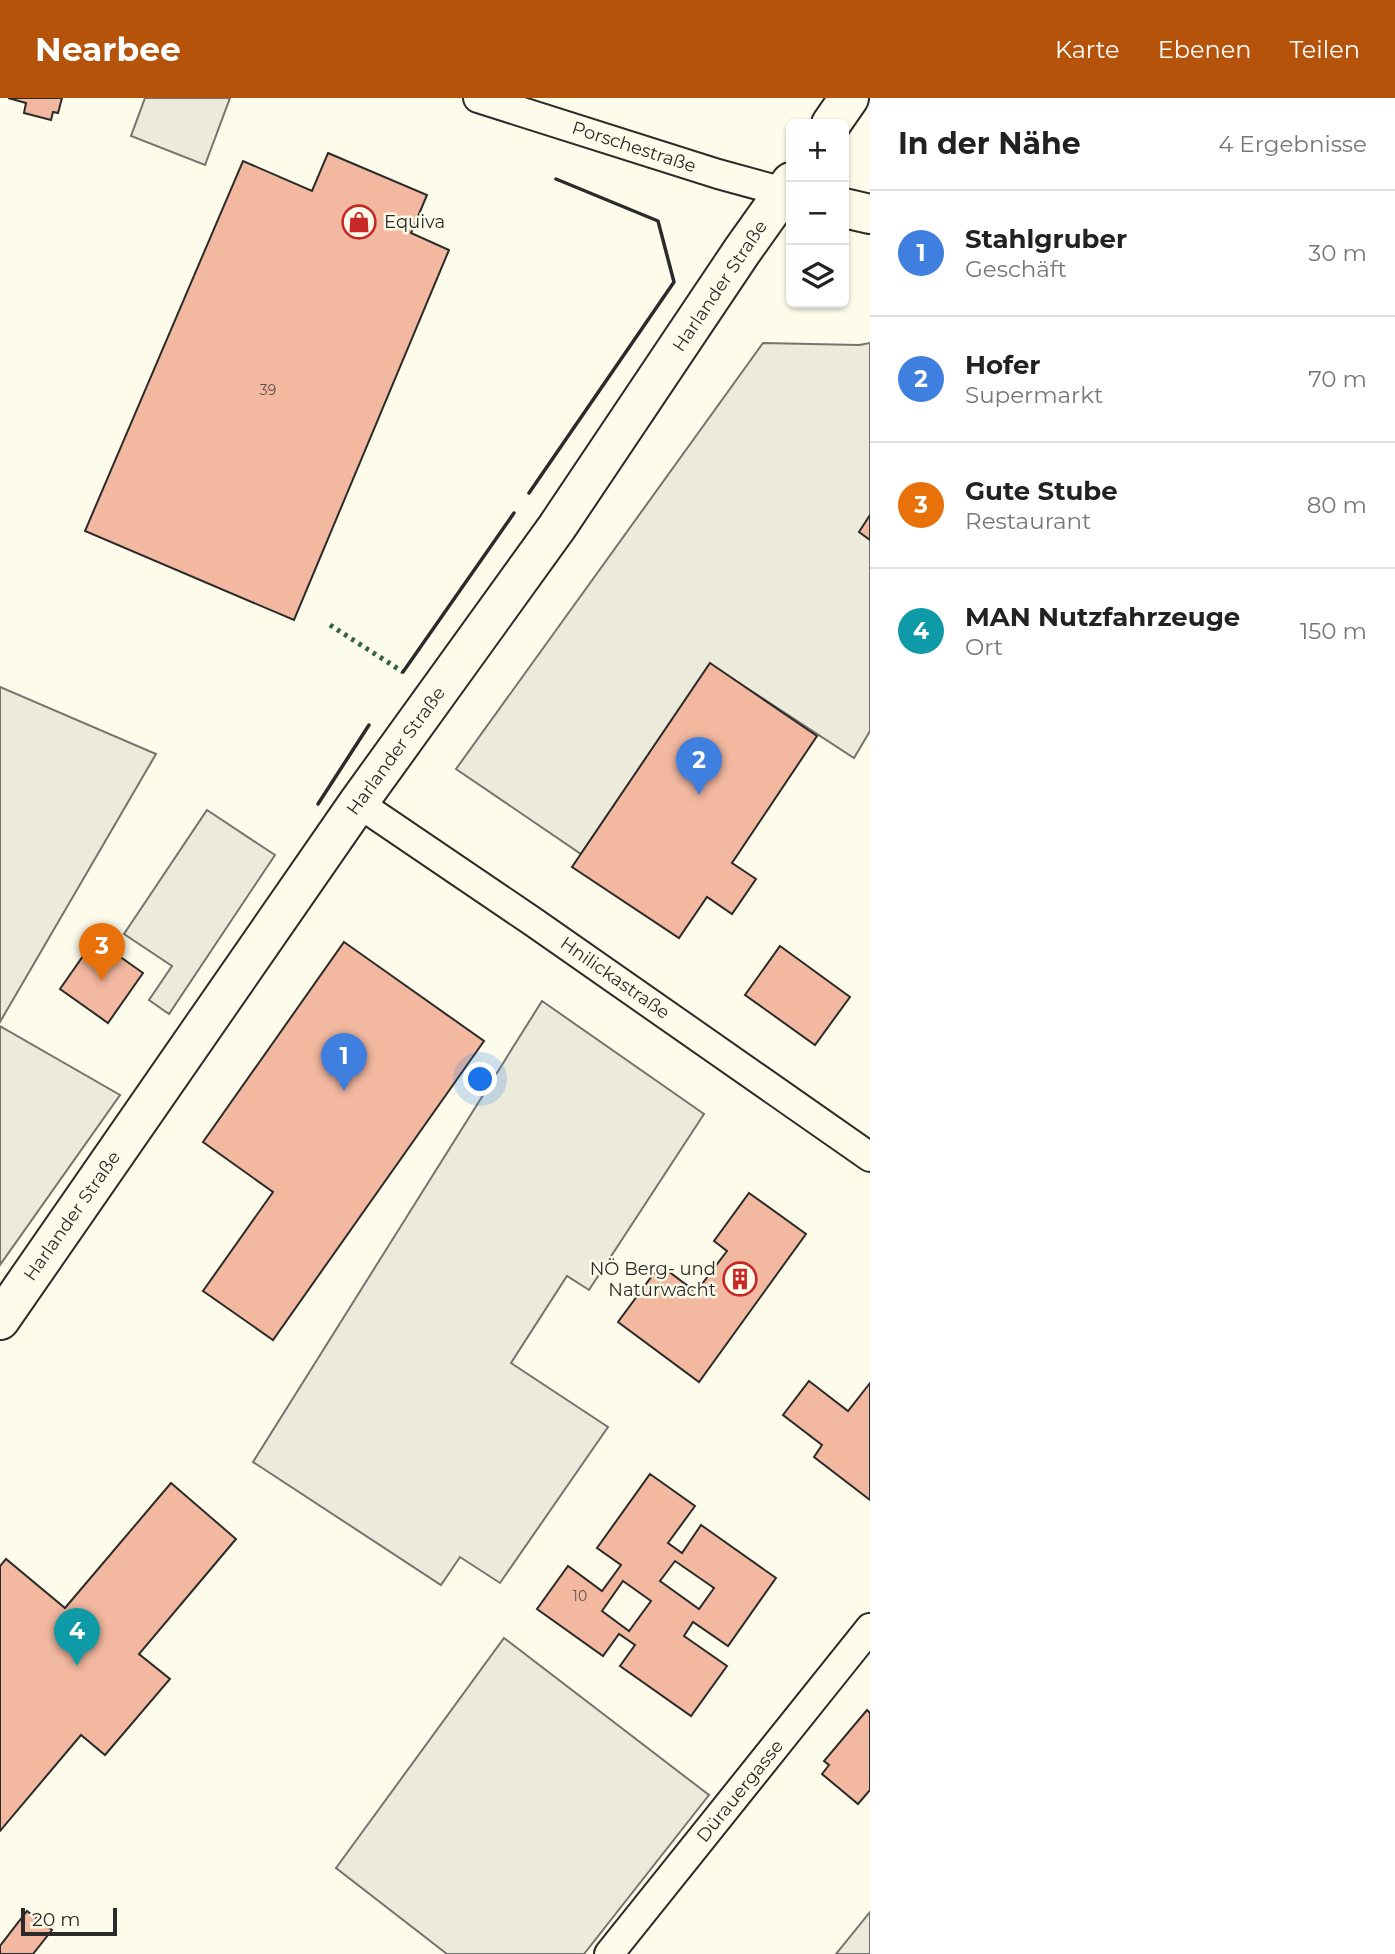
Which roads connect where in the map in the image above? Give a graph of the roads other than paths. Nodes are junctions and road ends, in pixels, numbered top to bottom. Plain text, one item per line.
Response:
1 (478, 98) edge
2 (849, 98) edge
3 (834, 119) edge
4 (786, 188) edge
5 (786, 193) edge
6 (849, 209) edge
7 (870, 214) edge
8 (358, 803) junction
9 (870, 1157) edge
10 (0, 1320) edge
11 (870, 1628) edge
12 (609, 1954) edge

1 - 4 street, Porschestraße
2 - 3 main road
5 - 8 main road, Harlander Straße
6 - 7 main road
8 - 9 street, Hnilickastraße
8 - 10 main road, Harlander Straße
11 - 12 street, Dürauergasse

